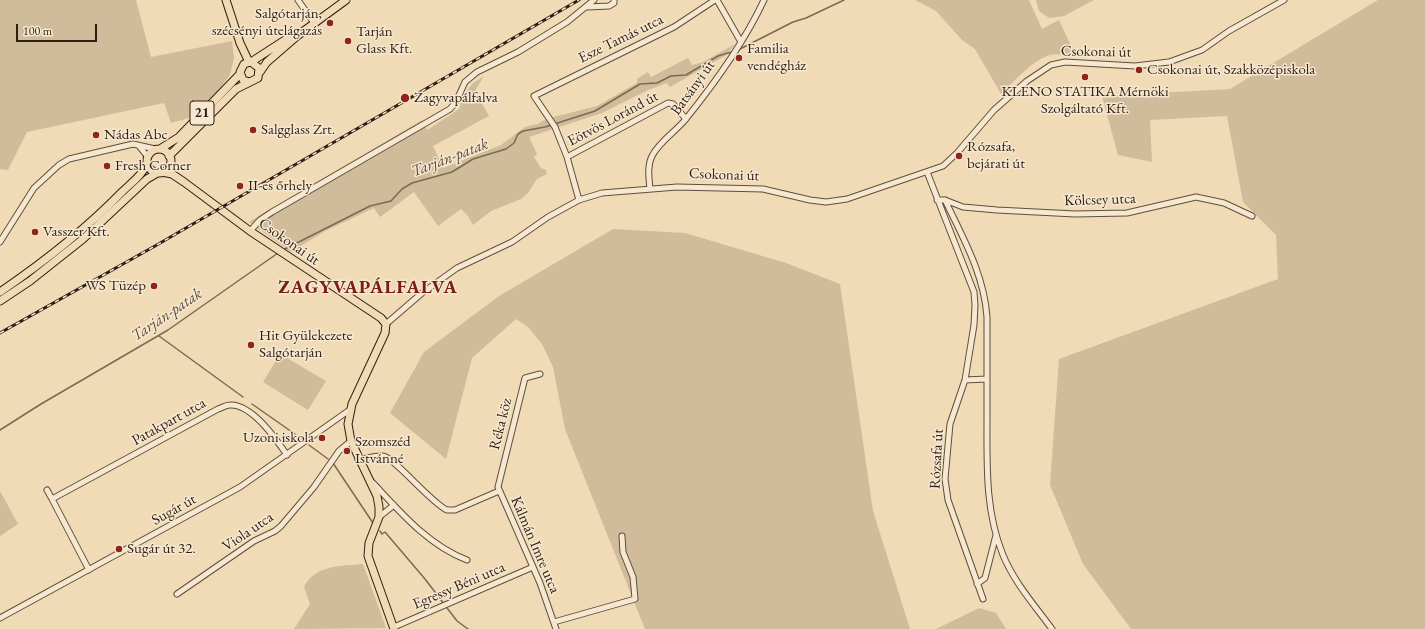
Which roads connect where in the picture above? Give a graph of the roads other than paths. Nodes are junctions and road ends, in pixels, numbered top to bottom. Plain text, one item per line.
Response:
1 (226, 0) edge
2 (298, 0) edge
3 (346, 0) edge
4 (594, 0) edge
5 (614, 0) edge
6 (716, 0) edge
7 (764, 0) edge
8 (1284, 0) edge
9 (586, 7) junction
10 (314, 23) junction
11 (296, 36) junction
12 (741, 42) junction
13 (240, 43) junction
14 (250, 62) junction
15 (242, 66) junction
16 (260, 72) junction
17 (240, 74) junction
18 (250, 82) junction
19 (686, 119) junction
20 (138, 145) junction
21 (158, 149) junction
22 (169, 156) junction
23 (567, 157) junction
24 (147, 159) junction
25 (170, 164) junction
26 (160, 172) junction
27 (927, 172) junction
28 (184, 182) junction
29 (650, 189) junction
30 (579, 200) junction
31 (937, 200) junction
32 (945, 200) junction
33 (1252, 216) dead end
34 (250, 231) junction
35 (0, 242) edge
36 (0, 292) edge
37 (0, 301) edge
38 (386, 324) junction
39 (540, 374) dead end
40 (987, 379) junction
41 (965, 380) junction
42 (351, 409) junction
43 (351, 441) junction
44 (287, 455) junction
45 (358, 460) junction
46 (367, 477) junction
47 (47, 490) dead end
48 (500, 492) junction
49 (52, 500) junction
50 (394, 505) junction
51 (379, 517) junction
52 (622, 536) dead end
53 (996, 536) junction
54 (467, 560) dead end
55 (533, 568) junction
56 (89, 570) junction
57 (977, 584) junction
58 (177, 594) dead end
59 (982, 599) dead end
60 (0, 618) edge
61 (554, 622) junction
62 (394, 628) edge
63 (556, 629) edge
64 (1052, 629) edge

1 - 13 main road
2 - 10 street
3 - 10 main road, 21
4 - 9 street
5 - 9 street
6 - 12 street
6 - 23 street, Esze Tamás utca
7 - 12 street, Batsányi út
8 - 27 street, Csokonai út
9 - 34 street
10 - 11 main road, 21
11 - 14 main road, 21
11 - 16 main road, 21
12 - 19 street, Batsányi út
13 - 14 main road
13 - 15 main road
14 - 15 main road, 21
14 - 16 main road
15 - 17 main road
16 - 18 main road, 21
17 - 18 main road
17 - 21 main road, 21
18 - 22 main road, 21
19 - 23 street, Eötvös Loránd út
19 - 29 street, Batsányi út
20 - 21 street
20 - 24 street
20 - 35 street
21 - 22 main road
21 - 24 main road, 21
22 - 25 main road
23 - 30 street
24 - 26 main road
24 - 36 main road, 21
25 - 26 main road
25 - 28 main road
26 - 28 main road
26 - 37 main road
27 - 29 street, Csokonai út
27 - 31 street, Rózsafa út
28 - 34 main road, Csokonai út
29 - 30 street, Csokonai út
30 - 38 street, Csokonai út
31 - 32 street
31 - 41 street, Rózsafa út
32 - 33 street, Kölcsey utca
32 - 40 street
34 - 38 main road, Csokonai út
38 - 42 main road
39 - 48 street, Réka köz
40 - 41 street
40 - 53 street
41 - 57 street, Rózsafa út
42 - 43 main road
42 - 44 street, Sugár út
43 - 45 main road
43 - 58 street, Viola utca
44 - 49 street, Patakpart utca
44 - 56 street, Sugár út
45 - 46 main road
45 - 48 street, Kálmán Imre utca
46 - 50 street
46 - 51 main road
47 - 49 street
48 - 55 street, Kálmán Imre utca
49 - 56 street
50 - 51 street
50 - 54 street
51 - 62 main road
52 - 61 street
53 - 57 street
53 - 64 street
55 - 61 street, Kálmán Imre utca
55 - 62 street, Egressy Béni utca
56 - 60 street, Sugár út
57 - 59 street, Rózsafa út
61 - 63 street, Kálmán Imre utca

